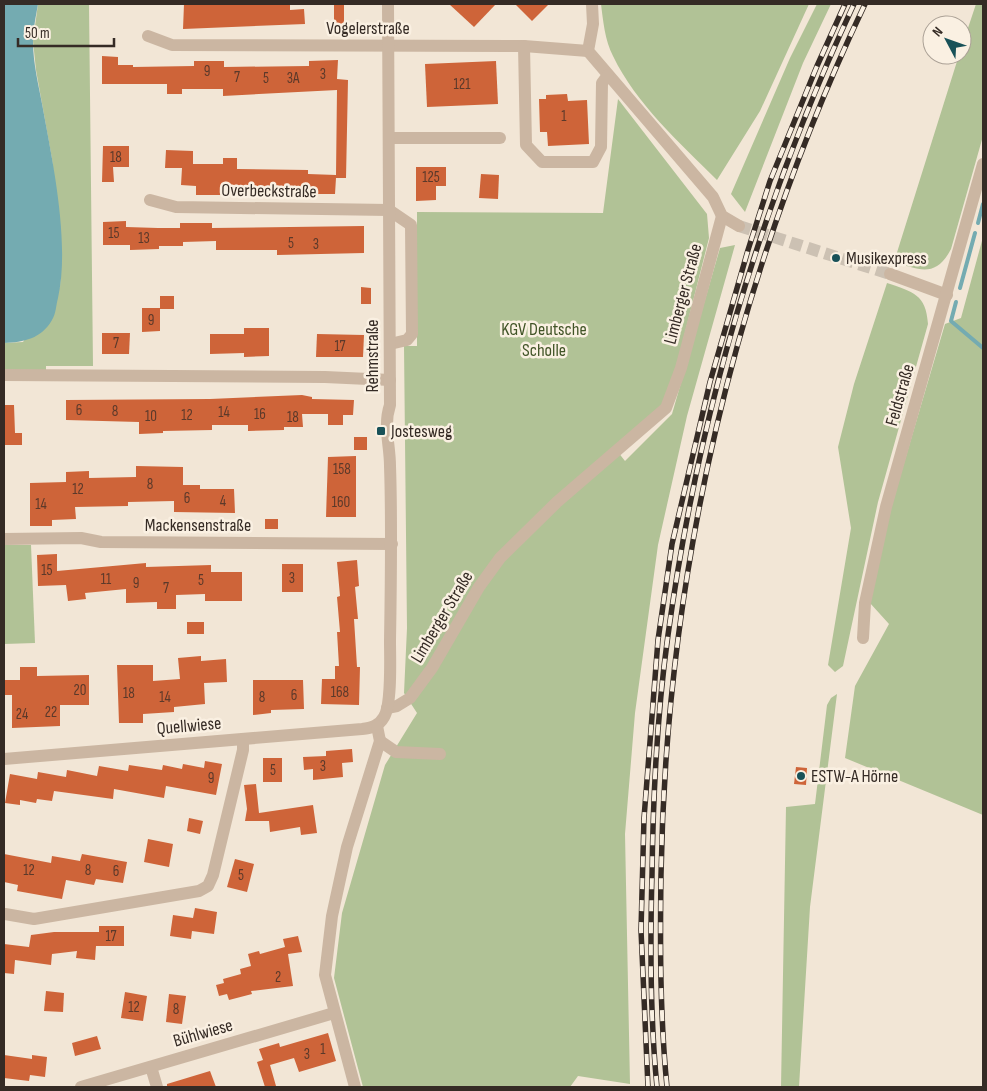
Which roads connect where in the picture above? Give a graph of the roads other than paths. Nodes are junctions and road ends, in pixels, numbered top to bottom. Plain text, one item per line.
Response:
1 (388, 4) edge
2 (592, 4) edge
3 (148, 36) dead end
4 (388, 45) junction
5 (524, 46) junction
6 (588, 52) junction
7 (608, 75) junction
8 (389, 138) junction
9 (500, 138) dead end
10 (983, 164) edge
11 (150, 200) dead end
12 (389, 210) junction
13 (722, 216) junction
14 (739, 226) tunnel mouth
15 (890, 274) tunnel mouth
16 (947, 295) junction
17 (390, 344) junction
18 (4, 375) edge
19 (390, 380) junction
20 (4, 539) edge
21 (392, 544) junction
22 (863, 638) dead end
23 (387, 708) junction
24 (377, 726) junction
25 (243, 739) junction
26 (380, 742) junction
27 (440, 754) dead end
28 (4, 759) edge
29 (5, 914) dead end
30 (334, 1013) junction
31 (151, 1067) junction
32 (80, 1087) edge
33 (156, 1087) edge
34 (355, 1087) edge

1 - 4 street, Rehmstraße
2 - 6 street
3 - 4 street, Vogelerstraße
4 - 5 street, Vogelerstraße
4 - 8 street, Rehmstraße
5 - 6 street, Vogelerstraße
5 - 7 street
6 - 7 street
7 - 13 street
8 - 9 street
8 - 12 street, Rehmstraße
10 - 16 street, Feldstraße
11 - 12 street, Overbeckstraße
12 - 17 street, Rehmstraße
12 - 17 street
13 - 14 street
13 - 23 street, Limberger Straße
15 - 16 street
16 - 22 street, Feldstraße
17 - 19 street, Rehmstraße
18 - 19 street
19 - 21 street, Rehmstraße
20 - 21 street, Mackensenstraße
21 - 23 street, Rehmstraße
23 - 24 street
24 - 25 street, Quellwiese
24 - 26 street
25 - 28 street, Quellwiese
25 - 29 street
26 - 27 street
26 - 30 street
30 - 31 street, Bühlwiese
30 - 34 street
31 - 32 street, Bühlwiese
31 - 33 street

